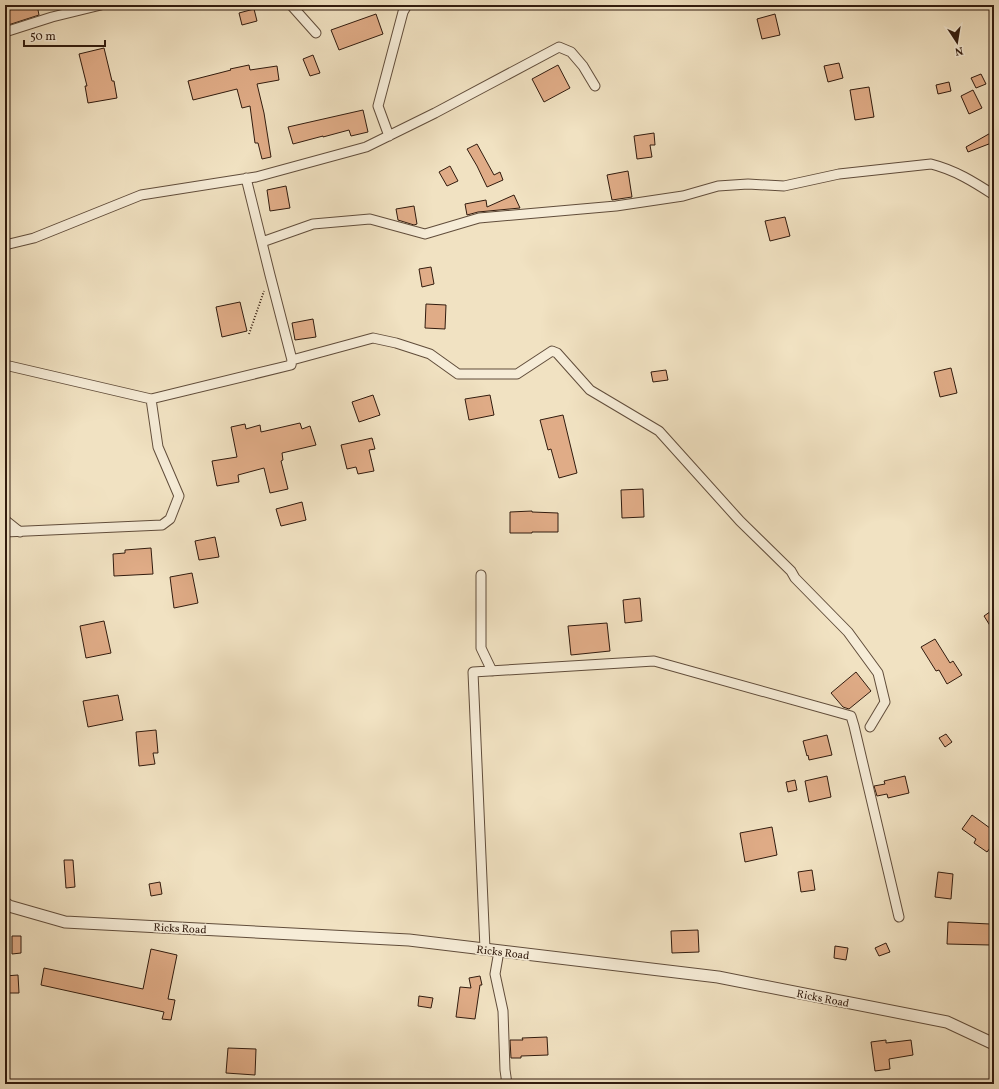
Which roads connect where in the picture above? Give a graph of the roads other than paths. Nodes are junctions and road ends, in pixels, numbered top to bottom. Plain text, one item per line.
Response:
1 (100, 5) edge
2 (291, 5) edge
3 (407, 5) edge
4 (5, 32) edge
5 (316, 33) dead end
6 (595, 86) dead end
7 (389, 136) junction
8 (246, 178) junction
9 (994, 195) edge
10 (262, 242) junction
11 (5, 246) edge
12 (292, 360) junction
13 (5, 365) edge
14 (151, 399) junction
15 (5, 520) edge
16 (5, 532) edge
17 (20, 532) junction
18 (481, 575) dead end
19 (492, 671) junction
20 (870, 728) dead end
21 (5, 903) edge
22 (899, 917) dead end
23 (485, 949) junction
24 (499, 951) junction
25 (994, 1044) edge
26 (507, 1084) edge

1 - 4 street
2 - 5 street
3 - 7 street
6 - 7 street
7 - 8 street
8 - 10 street
8 - 11 street
9 - 10 street
10 - 12 street
12 - 14 street
12 - 20 street
13 - 14 street
14 - 17 street
15 - 17 street
16 - 17 street
18 - 19 street
19 - 22 street
19 - 23 street
21 - 23 street, Ricks Road
23 - 24 street, Ricks Road
24 - 25 street, Ricks Road
24 - 26 street

